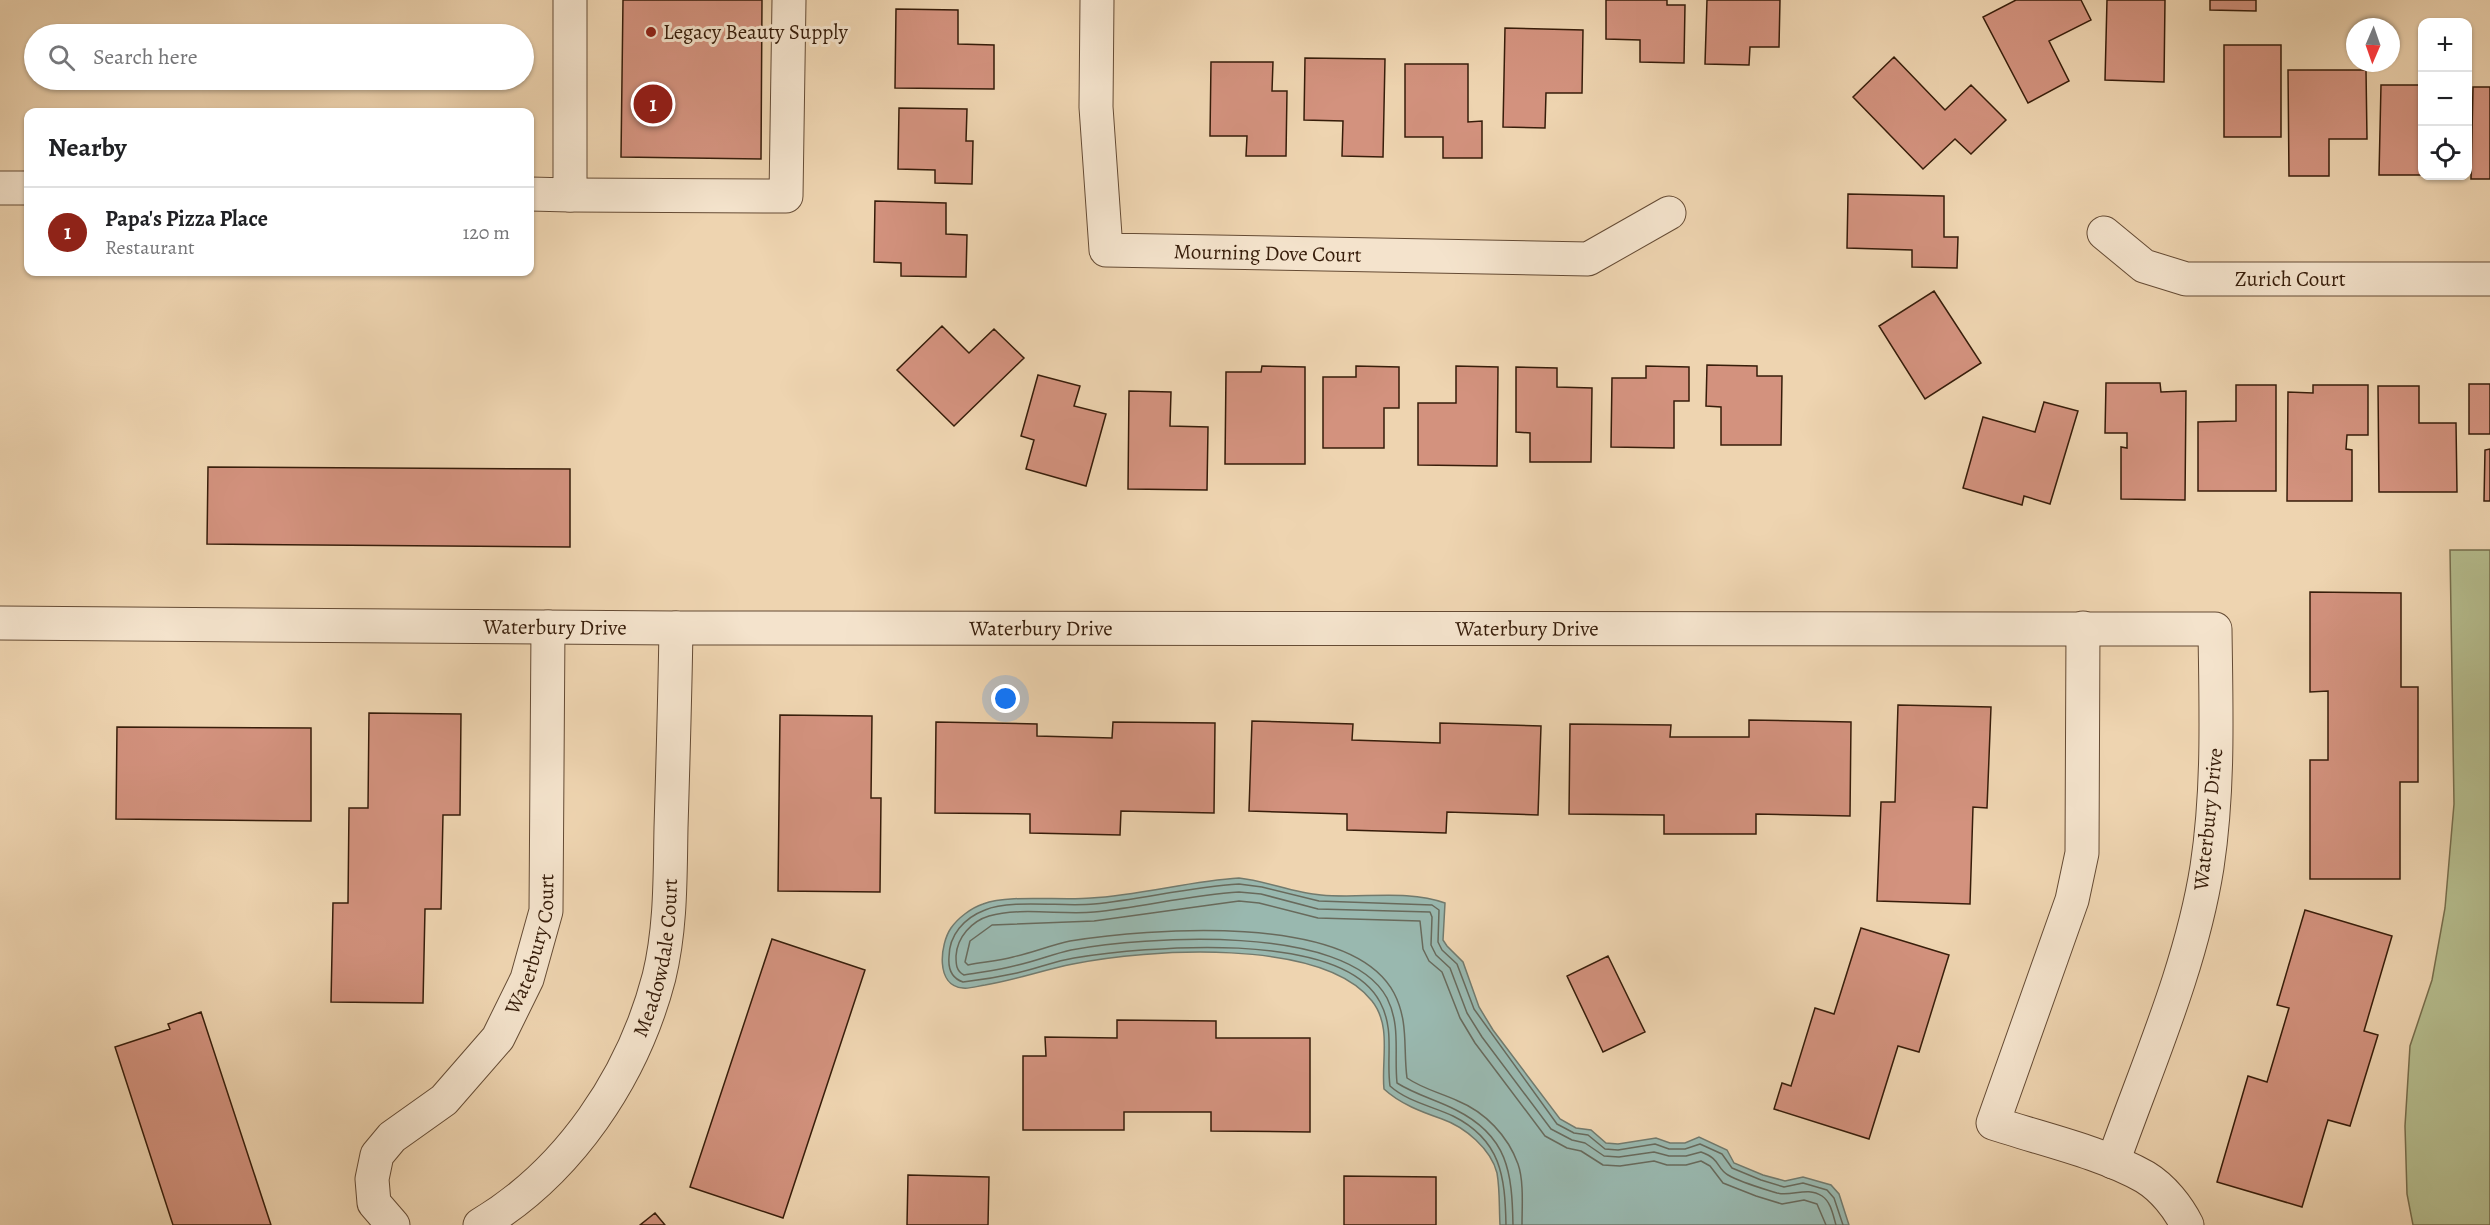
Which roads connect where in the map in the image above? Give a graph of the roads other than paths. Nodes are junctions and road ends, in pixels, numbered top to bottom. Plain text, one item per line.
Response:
1 (570, 0) edge
2 (789, 0) edge
3 (1097, 0) edge
4 (0, 188) edge
5 (24, 188) edge
6 (534, 194) edge
7 (570, 195) junction
8 (1669, 213) dead end
9 (2104, 233) dead end
10 (2490, 279) edge
11 (0, 623) edge
12 (548, 627) junction
13 (676, 628) junction
14 (2083, 628) junction
15 (2113, 1162) junction
16 (384, 1214) edge
17 (480, 1225) edge
18 (2187, 1225) edge

1 - 7 street
2 - 7 street
3 - 8 street, Mourning Dove Court
4 - 5 street
6 - 7 street
9 - 10 street, Zurich Court
11 - 12 street, Waterbury Drive
12 - 13 street, Waterbury Drive
12 - 16 street, Waterbury Court
13 - 14 street, Waterbury Drive
13 - 17 street, Meadowdale Court
14 - 15 street
14 - 15 street, Waterbury Drive
15 - 18 street

